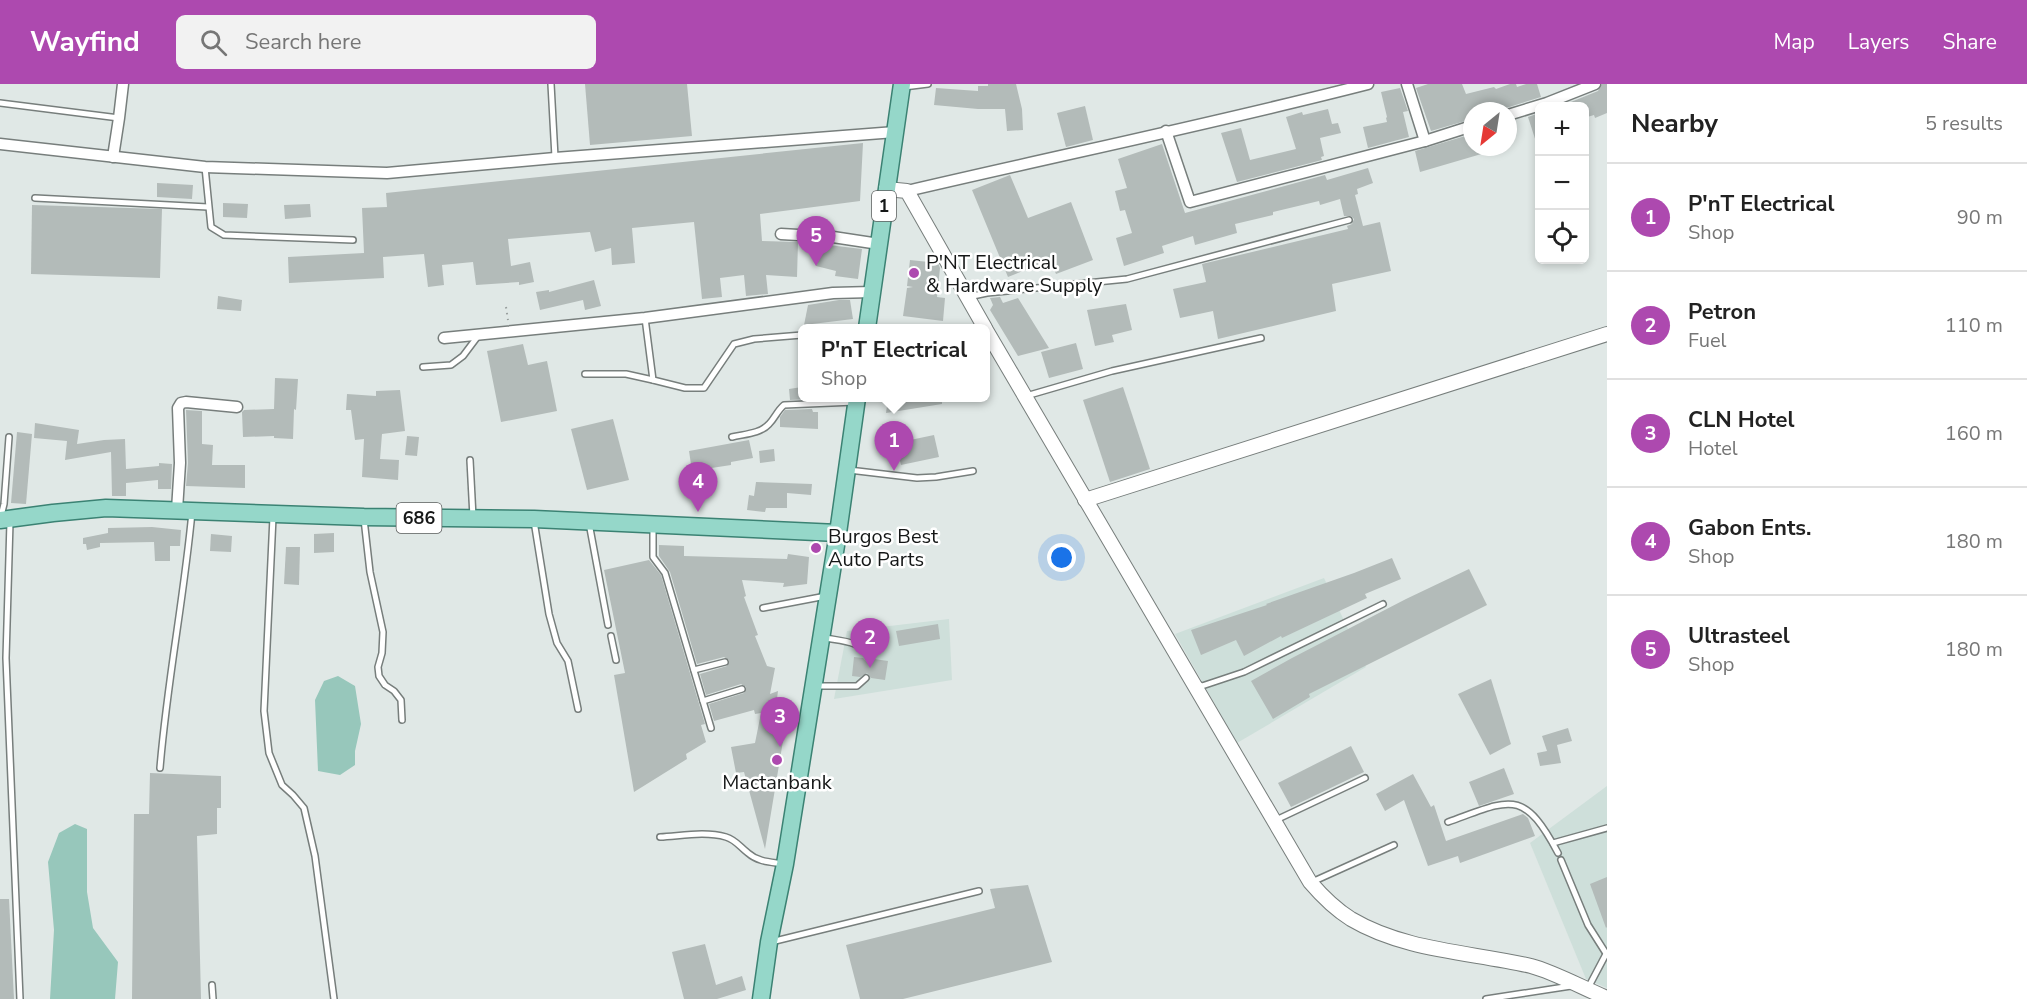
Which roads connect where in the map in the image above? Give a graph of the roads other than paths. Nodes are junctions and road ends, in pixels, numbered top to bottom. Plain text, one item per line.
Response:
1 (123, 84) edge
2 (551, 84) edge
3 (928, 84) edge
4 (1368, 84) edge
5 (1407, 84) edge
6 (1595, 84) edge
7 (902, 85) edge
8 (0, 103) edge
9 (1517, 112) edge
10 (119, 118) junction
11 (1463, 129) edge
12 (1166, 131) junction
13 (895, 132) junction
14 (1425, 141) junction
15 (0, 144) edge
16 (113, 157) junction
17 (555, 158) junction
18 (205, 167) junction
19 (886, 189) junction
20 (908, 191) junction
21 (35, 198) dead end
22 (208, 207) junction
23 (1349, 220) dead end
24 (781, 234) dead end
25 (353, 240) dead end
26 (879, 244) junction
27 (872, 292) junction
28 (967, 298) junction
29 (645, 318) junction
30 (868, 324) edge
31 (982, 324) edge
32 (479, 334) junction
33 (1607, 334) edge
34 (798, 335) edge
35 (444, 338) dead end
36 (990, 338) edge
37 (1261, 338) dead end
38 (423, 367) dead end
39 (585, 374) dead end
40 (653, 380) junction
41 (1024, 397) junction
42 (828, 402) edge
43 (857, 402) edge
44 (237, 407) dead end
45 (9, 437) dead end
46 (732, 437) dead end
47 (470, 460) dead end
48 (847, 470) junction
49 (974, 471) dead end
50 (1085, 500) junction
51 (185, 510) junction
52 (273, 514) junction
53 (364, 517) junction
54 (473, 519) junction
55 (534, 519) junction
56 (4, 520) edge
57 (589, 522) junction
58 (653, 524) junction
59 (838, 534) junction
60 (827, 596) junction
61 (1383, 604) dead end
62 (763, 608) dead end
63 (608, 625) dead end
64 (611, 636) dead end
65 (821, 637) junction
66 (869, 658) dead end
67 (615, 660) dead end
68 (725, 662) dead end
69 (694, 670) junction
70 (866, 678) dead end
71 (1192, 681) junction
72 (813, 686) junction
73 (742, 689) dead end
74 (703, 701) junction
75 (578, 709) dead end
76 (402, 720) dead end
77 (711, 728) dead end
78 (160, 768) dead end
79 (1365, 778) dead end
80 (1274, 821) junction
81 (1448, 822) dead end
82 (1607, 828) edge
83 (660, 837) dead end
84 (1553, 843) junction
85 (1394, 845) dead end
86 (1558, 853) dead end
87 (1562, 860) dead end
88 (785, 864) junction
89 (1310, 882) junction
90 (979, 891) dead end
91 (769, 942) junction
92 (1607, 954) edge
93 (212, 985) dead end
94 (1581, 987) junction
95 (1607, 998) edge
96 (20, 999) edge
97 (213, 999) edge
98 (334, 999) edge
99 (761, 999) edge
100 (1486, 999) edge

1 - 10 street
2 - 17 lane
3 - 7 lane
4 - 12 street
5 - 14 street
6 - 9 street
7 - 13 main road, 1
8 - 10 lane
10 - 16 street
11 - 14 street
12 - 14 street
12 - 20 street
13 - 17 street
13 - 19 main road, 1
15 - 16 street
16 - 18 street
17 - 18 street
18 - 22 lane
19 - 20 street
19 - 26 main road, 1
20 - 28 street
21 - 22 lane
22 - 25 lane
23 - 28 lane
24 - 26 street
26 - 27 main road, 1
27 - 29 street
27 - 30 main road, 1
28 - 31 street
29 - 32 street
29 - 40 lane
32 - 35 street
32 - 38 lane
33 - 50 street
34 - 40 lane
36 - 41 street
37 - 41 lane
39 - 40 lane
41 - 50 street
42 - 46 lane
43 - 48 main road
44 - 51 street
45 - 56 lane
47 - 54 lane
48 - 49 lane
48 - 59 main road
50 - 71 street
51 - 52 main road, 686
51 - 56 main road, 686
51 - 78 lane
52 - 53 main road, 686
52 - 98 lane
53 - 54 main road, 686
53 - 76 lane
54 - 55 main road, 686
55 - 57 main road, 686
55 - 75 lane
56 - 96 lane
57 - 58 main road, 686
57 - 63 lane
58 - 59 main road, 686
58 - 69 lane
59 - 60 main road
60 - 62 lane
60 - 65 main road
61 - 71 lane
64 - 67 lane
65 - 66 lane
65 - 72 main road
68 - 69 lane
69 - 74 lane
70 - 72 lane
71 - 80 street
72 - 88 main road
73 - 74 lane
74 - 77 lane
79 - 80 lane
80 - 89 street
81 - 84 lane
82 - 84 lane
83 - 88 lane
84 - 86 lane
85 - 89 lane
87 - 92 lane
88 - 91 main road
89 - 94 street
90 - 91 lane
91 - 99 main road
92 - 94 lane
93 - 97 lane
94 - 95 street
94 - 100 lane

